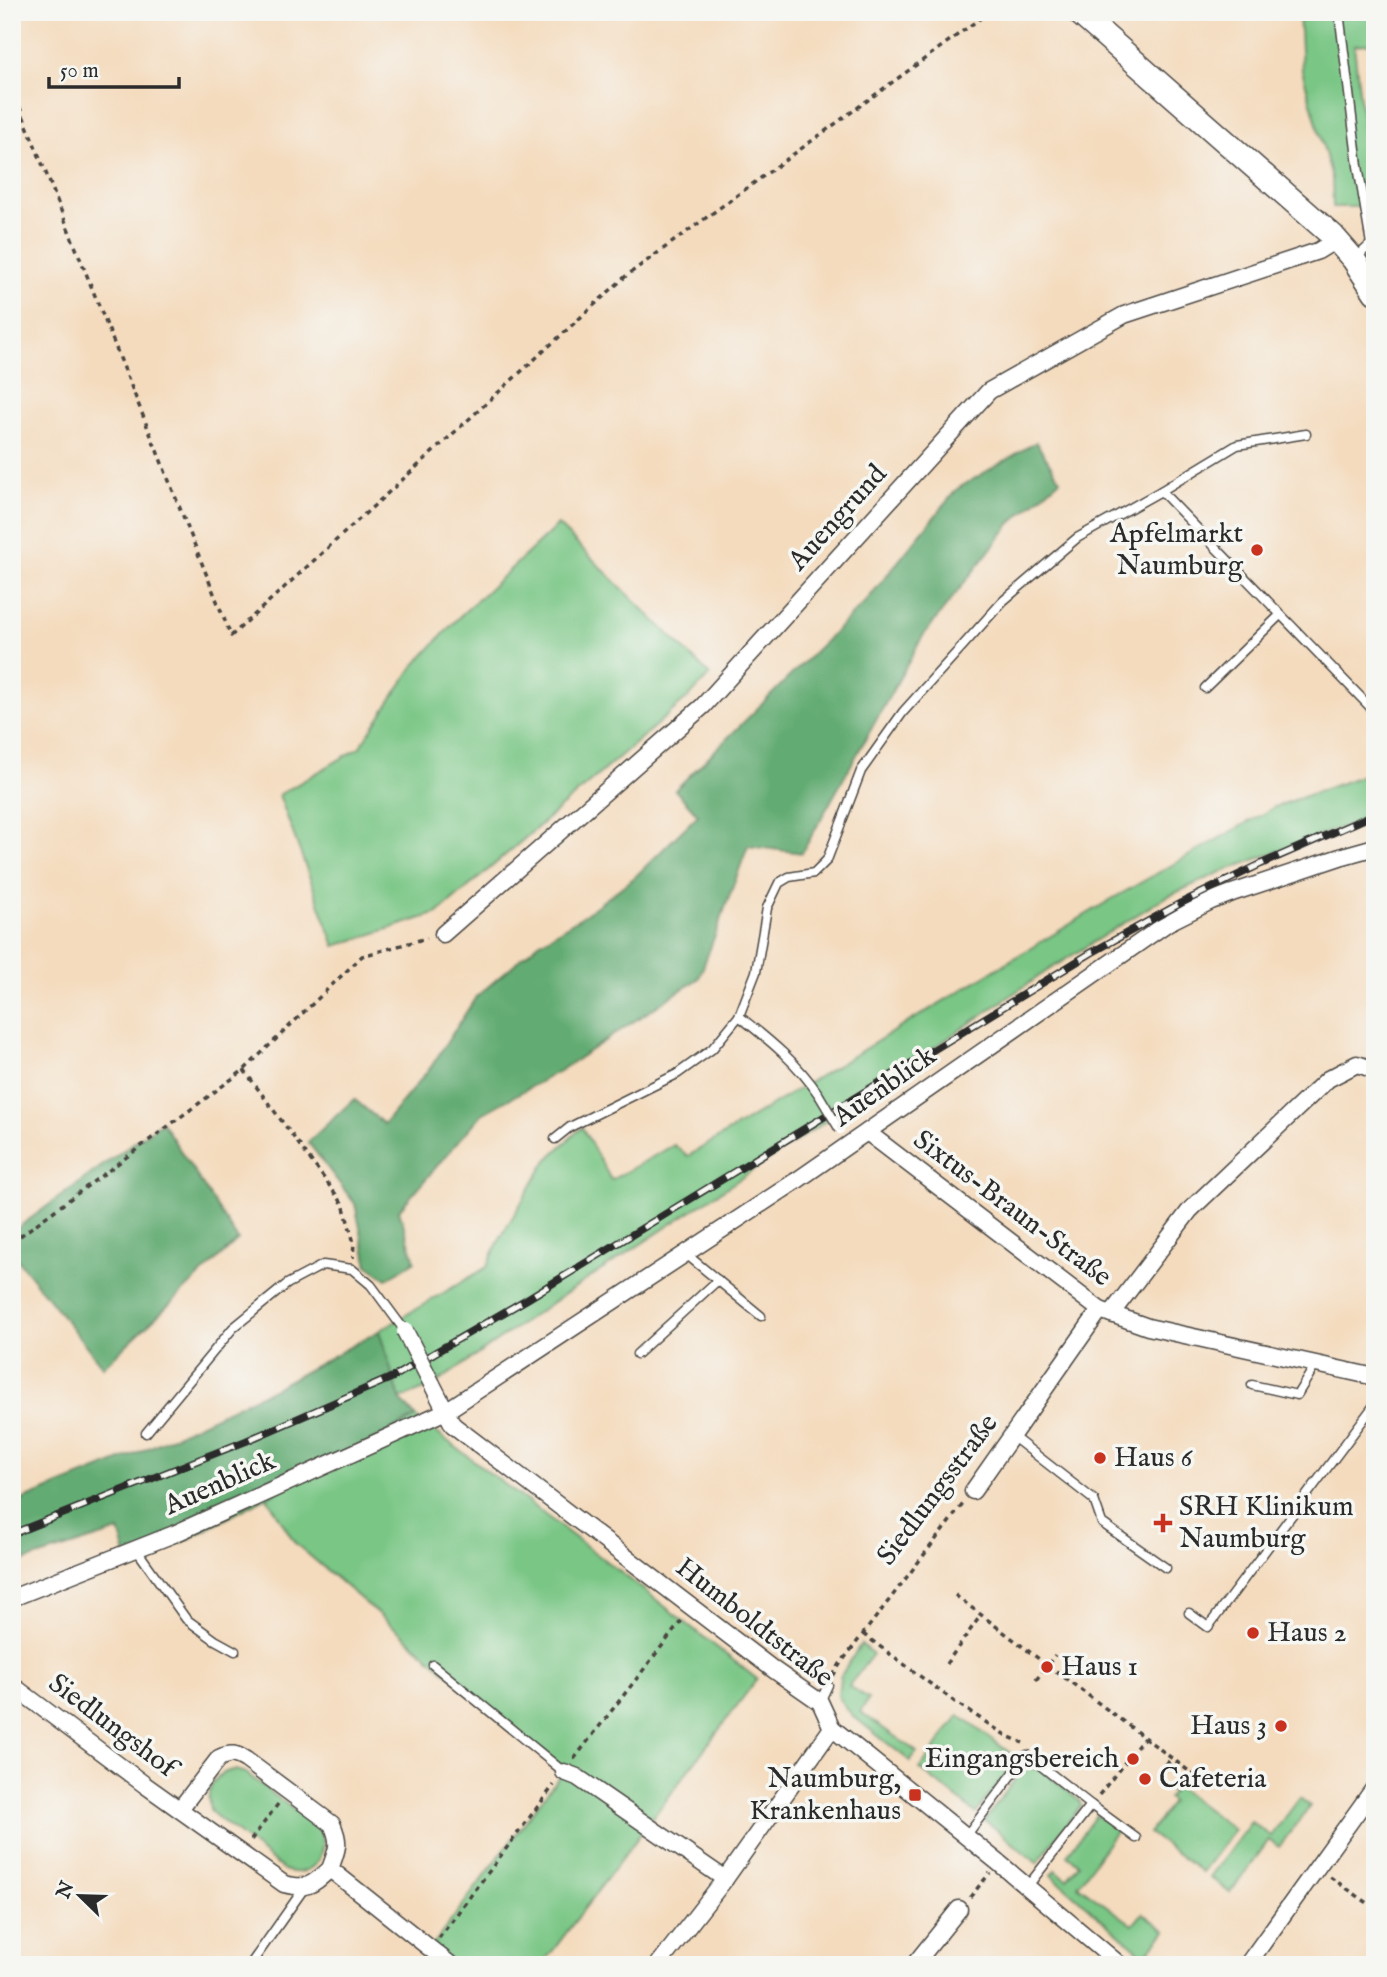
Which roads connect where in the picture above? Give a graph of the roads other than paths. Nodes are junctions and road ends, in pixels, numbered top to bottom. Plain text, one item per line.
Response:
1 (1078, 12) edge
2 (1339, 12) edge
3 (1336, 240) junction
4 (1373, 242) edge
5 (1354, 260) junction
6 (1375, 292) edge
7 (1306, 433) dead end
8 (1161, 492) junction
9 (1280, 615) junction
10 (1205, 688) dead end
11 (1375, 712) edge
12 (1375, 848) edge
13 (443, 934) road end
14 (739, 1016) junction
15 (1375, 1070) edge
16 (867, 1132) junction
17 (844, 1138) junction
18 (555, 1139) dead end
19 (686, 1254) junction
20 (718, 1280) junction
21 (1105, 1312) junction
22 (761, 1316) dead end
23 (405, 1331) joint
24 (637, 1354) dead end
25 (1316, 1364) junction
26 (1375, 1377) edge
27 (1252, 1385) dead end
28 (1375, 1404) edge
29 (446, 1411) junction
30 (146, 1433) dead end
31 (1012, 1436) junction
32 (973, 1491) road end
33 (136, 1549) junction
34 (1166, 1568) dead end
35 (12, 1598) edge
36 (1189, 1613) dead end
37 (235, 1651) dead end
38 (433, 1665) dead end
39 (12, 1685) edge
40 (828, 1685) road end
41 (820, 1702) junction
42 (832, 1728) junction
43 (564, 1772) joint
44 (1375, 1787) edge
45 (1091, 1805) junction
46 (180, 1810) junction
47 (966, 1836) junction
48 (1136, 1838) dead end
49 (330, 1869) junction
50 (725, 1878) junction
51 (305, 1887) junction
52 (1027, 1887) junction
53 (959, 1909) road end
54 (250, 1965) edge
55 (451, 1965) edge
56 (658, 1965) edge
57 (914, 1965) edge
58 (1120, 1965) edge
59 (1247, 1965) edge

1 - 3 main road
2 - 4 lane
3 - 5 main road
3 - 13 street, Auengrund
4 - 5 lane
5 - 6 main road
7 - 8 lane
8 - 9 lane
8 - 14 lane
9 - 10 lane
9 - 11 lane
12 - 16 street, Auenblick
14 - 17 lane, bridge
14 - 18 lane
15 - 21 street, Siedlungsstraße
16 - 17 street, Auenblick
16 - 21 street, Sixtus-Braun-Straße
17 - 19 street, Auenblick
19 - 20 lane
19 - 29 street, Auenblick
20 - 22 lane
20 - 24 lane
21 - 25 street, Sixtus-Braun-Straße
21 - 31 street, Siedlungsstraße
23 - 29 street, bridge
23 - 30 lane
25 - 26 street, Sixtus-Braun-Straße
25 - 27 lane
28 - 36 lane
29 - 33 street, Auenblick
29 - 41 street, Humboldtstraße
31 - 32 street, Siedlungsstraße
31 - 34 lane
33 - 35 street, Auenblick
33 - 37 lane
38 - 43 lane
39 - 46 street, Siedlungshof
40 - 41 lane
41 - 42 street, Humboldtstraße
42 - 47 street, Humboldtstraße
42 - 50 street
43 - 50 street
44 - 59 street
45 - 47 lane
45 - 48 lane
45 - 52 lane
46 - 49 street, Siedlungshof
46 - 51 street, Siedlungshof
47 - 52 street, Humboldtstraße
49 - 51 street
49 - 55 street
50 - 56 street
51 - 54 lane
52 - 58 street, Humboldtstraße
53 - 57 street

